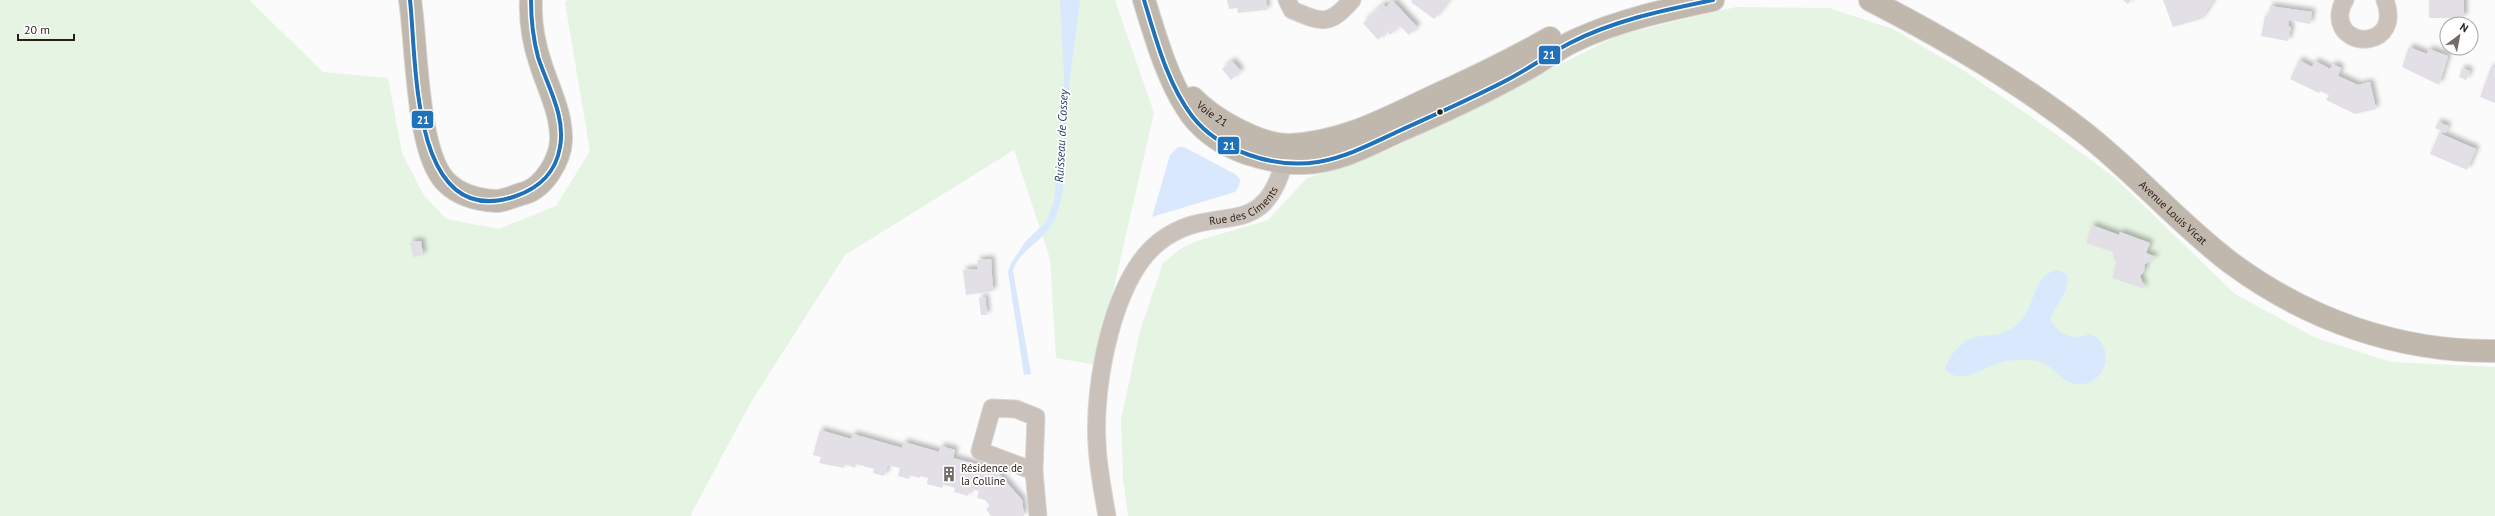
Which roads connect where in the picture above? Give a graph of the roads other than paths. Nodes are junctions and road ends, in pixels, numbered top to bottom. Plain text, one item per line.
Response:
1 (410, 0) edge
2 (531, 0) edge
3 (1144, 0) edge
4 (1287, 0) edge
5 (1352, 0) edge
6 (1651, 0) edge
7 (1713, 0) edge
8 (1859, 0) edge
9 (2345, 0) edge
10 (2385, 0) edge
11 (1875, 3) edge
12 (1286, 153) junction
13 (2495, 351) edge
14 (1034, 471) dead end
15 (1038, 516) edge
16 (1107, 516) edge

1 - 2 main road
3 - 12 main road, Voie 21
4 - 5 street
6 - 12 main road
7 - 12 main road
8 - 11 main road, Avenue Louis Vicat
9 - 10 street
11 - 13 main road, Avenue Louis Vicat
12 - 16 street, Rue des Ciments
14 - 15 street

